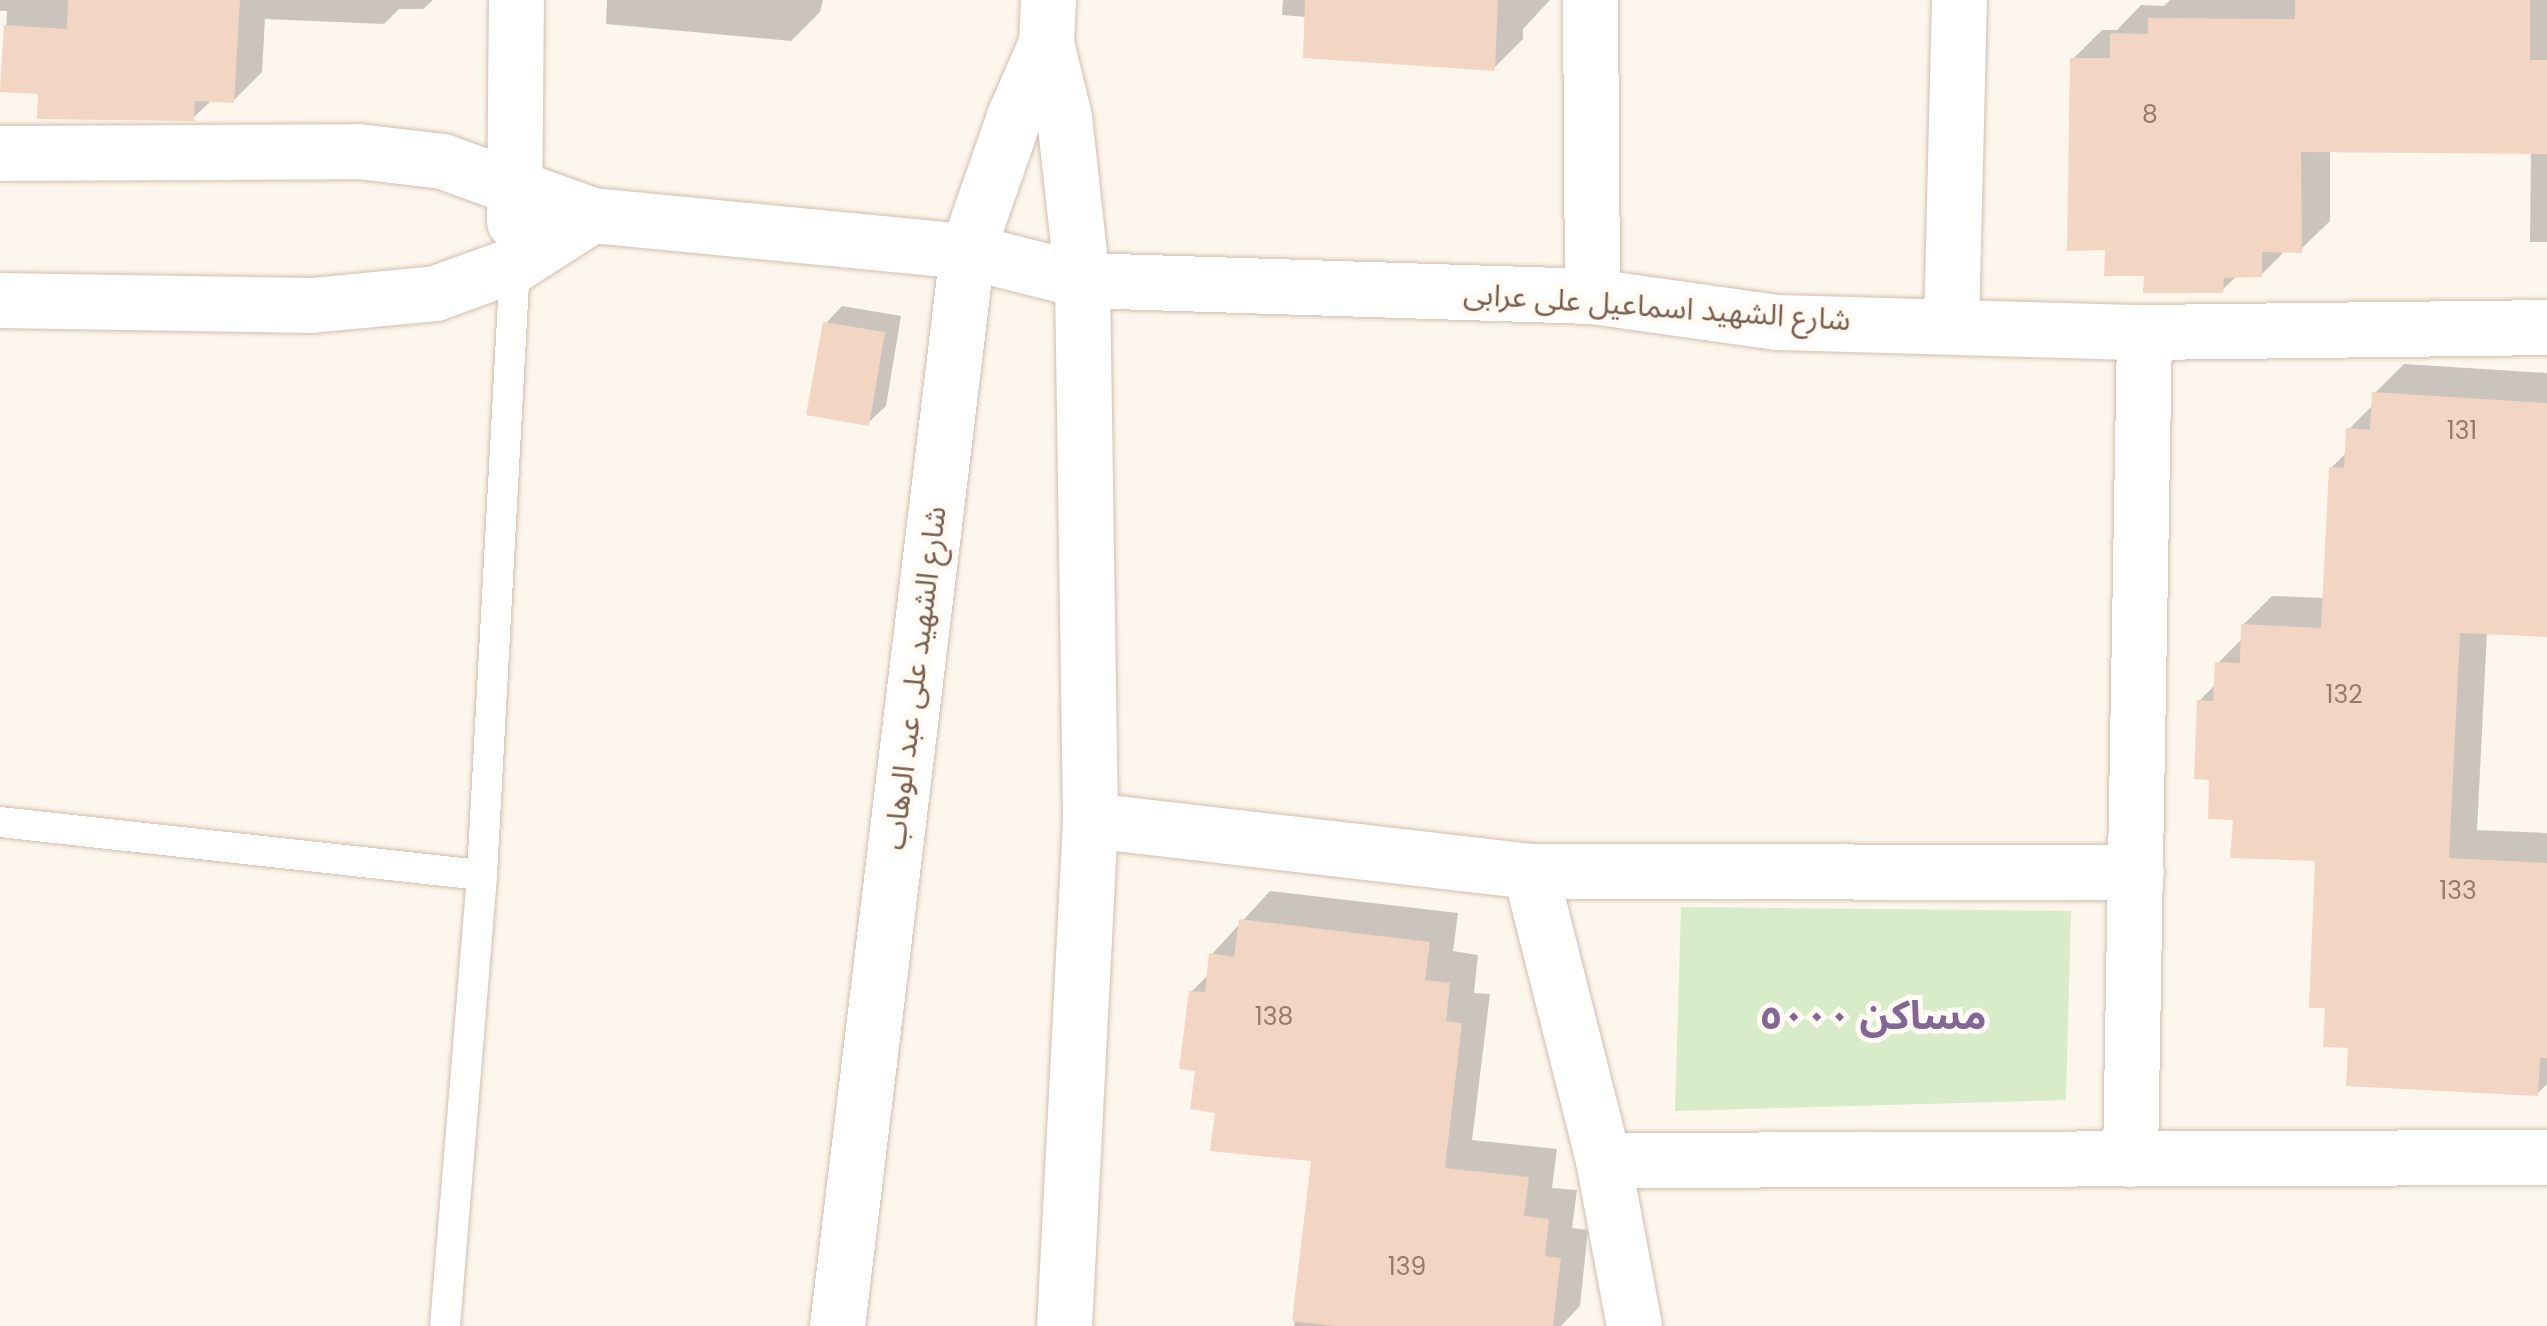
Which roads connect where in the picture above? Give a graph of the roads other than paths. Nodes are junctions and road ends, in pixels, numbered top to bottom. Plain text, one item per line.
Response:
1 (516, 0) edge
2 (1590, 0) edge
3 (1959, 0) edge
4 (1047, 22) edge
5 (0, 153) edge
6 (513, 184) junction
7 (592, 215) junction
8 (966, 251) junction
9 (515, 264) junction
10 (1082, 280) junction
11 (1592, 296) junction
12 (0, 300) edge
13 (1951, 325) junction
14 (2547, 327) edge
15 (2144, 332) junction
16 (1090, 820) junction
17 (0, 822) edge
18 (1530, 872) junction
19 (2136, 872) junction
20 (482, 876) junction
21 (2547, 1157) edge
22 (2130, 1159) junction
23 (1603, 1160) junction
24 (445, 1326) edge
25 (837, 1326) edge
26 (1064, 1326) edge
27 (1634, 1326) edge

1 - 6 street
2 - 11 street
3 - 13 street
4 - 8 street, شارع الشهيد على عبد الوهاب
4 - 10 street, شارع الشهيد على عبد الوهاب
5 - 6 street, شارع الشهيد اسماعيل على عرابى
6 - 7 street, شارع الشهيد اسماعيل على عرابى
6 - 9 street
7 - 8 street, شارع الشهيد اسماعيل على عرابى
7 - 9 street
8 - 10 street, شارع الشهيد اسماعيل على عرابى
8 - 25 street, شارع الشهيد على عبد الوهاب
9 - 12 street
9 - 20 lane
10 - 11 street, شارع الشهيد اسماعيل على عرابى
10 - 16 street, شارع الشهيد على عبد الوهاب
11 - 13 street, شارع الشهيد اسماعيل على عرابى
13 - 15 street, شارع الشهيد اسماعيل على عرابى
14 - 15 street, شارع الشهيد اسماعيل على عرابى
15 - 19 street
16 - 18 street
16 - 26 street, شارع الشهيد على عبد الوهاب
17 - 20 lane
18 - 19 street
18 - 23 street
19 - 22 street
20 - 24 lane
21 - 22 street
22 - 23 street
23 - 27 street

